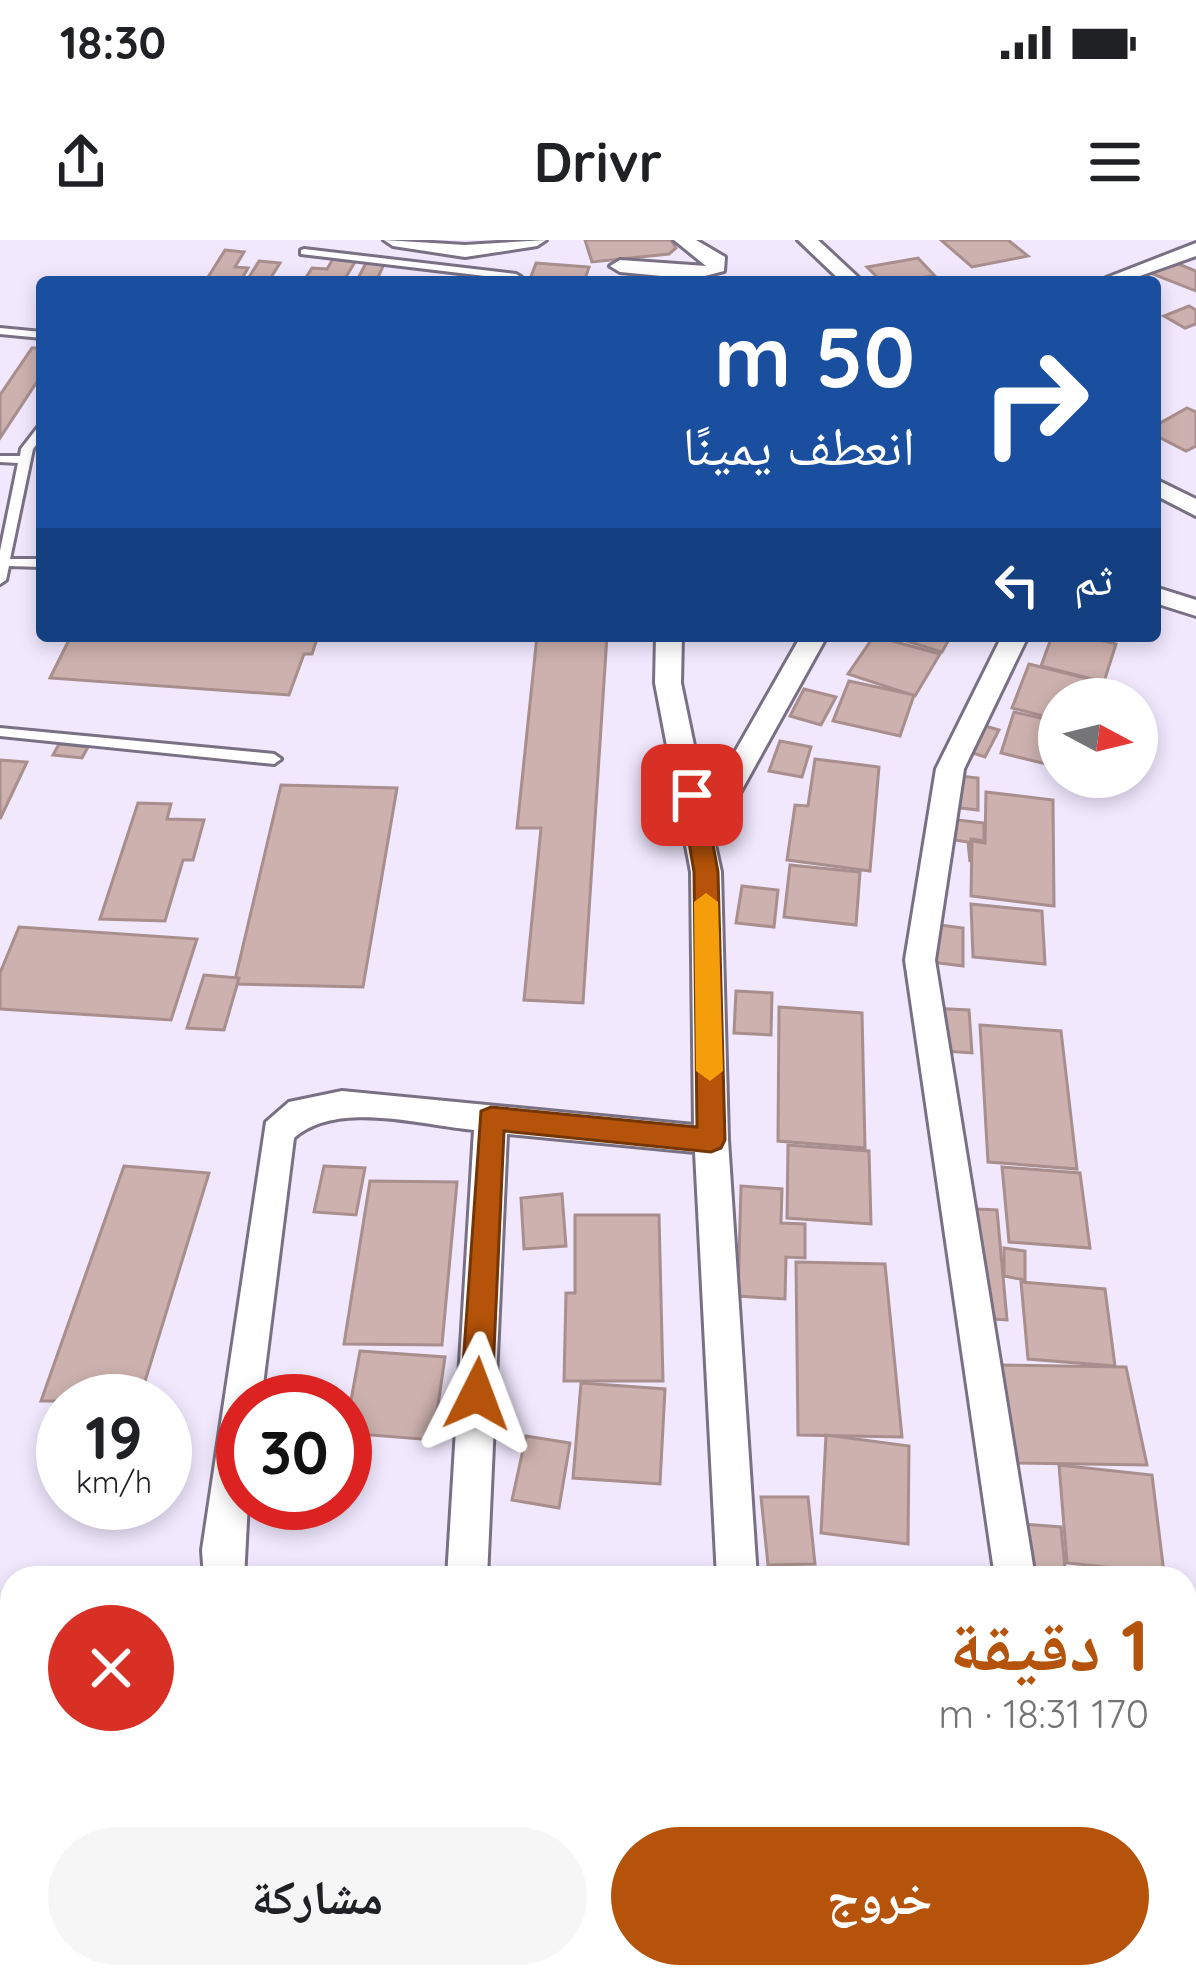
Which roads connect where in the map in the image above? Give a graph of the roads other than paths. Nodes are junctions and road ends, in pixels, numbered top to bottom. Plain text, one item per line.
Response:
1 (394, 240) edge
2 (537, 240) edge
3 (683, 240) edge
4 (807, 240) edge
5 (1196, 249) edge
6 (304, 252) dead end
7 (620, 266) dead end
8 (508, 276) edge
9 (846, 276) edge
10 (1122, 276) edge
11 (0, 331) edge
12 (36, 334) edge
13 (36, 440) edge
14 (0, 459) edge
15 (25, 460) junction
16 (1161, 489) edge
17 (1196, 509) edge
18 (4, 562) junction
19 (36, 563) edge
20 (0, 580) edge
21 (1161, 597) edge
22 (1196, 608) edge
23 (669, 642) edge
24 (811, 642) edge
25 (1012, 642) edge
26 (0, 732) edge
27 (274, 759) dead end
28 (702, 836) junction
29 (491, 1119) junction
30 (711, 1140) junction
31 (224, 1566) edge
32 (468, 1566) edge
33 (735, 1566) edge
34 (1013, 1566) edge

1 - 2 street
3 - 7 street
4 - 9 street
5 - 10 street
6 - 8 lane
11 - 12 lane
13 - 15 lane
14 - 15 lane
15 - 18 lane
16 - 17 street
18 - 19 lane
18 - 20 lane
21 - 22 street
23 - 28 street
24 - 28 street
25 - 34 street
26 - 27 lane
28 - 30 street
29 - 30 street
29 - 31 street
29 - 32 street
30 - 33 street

